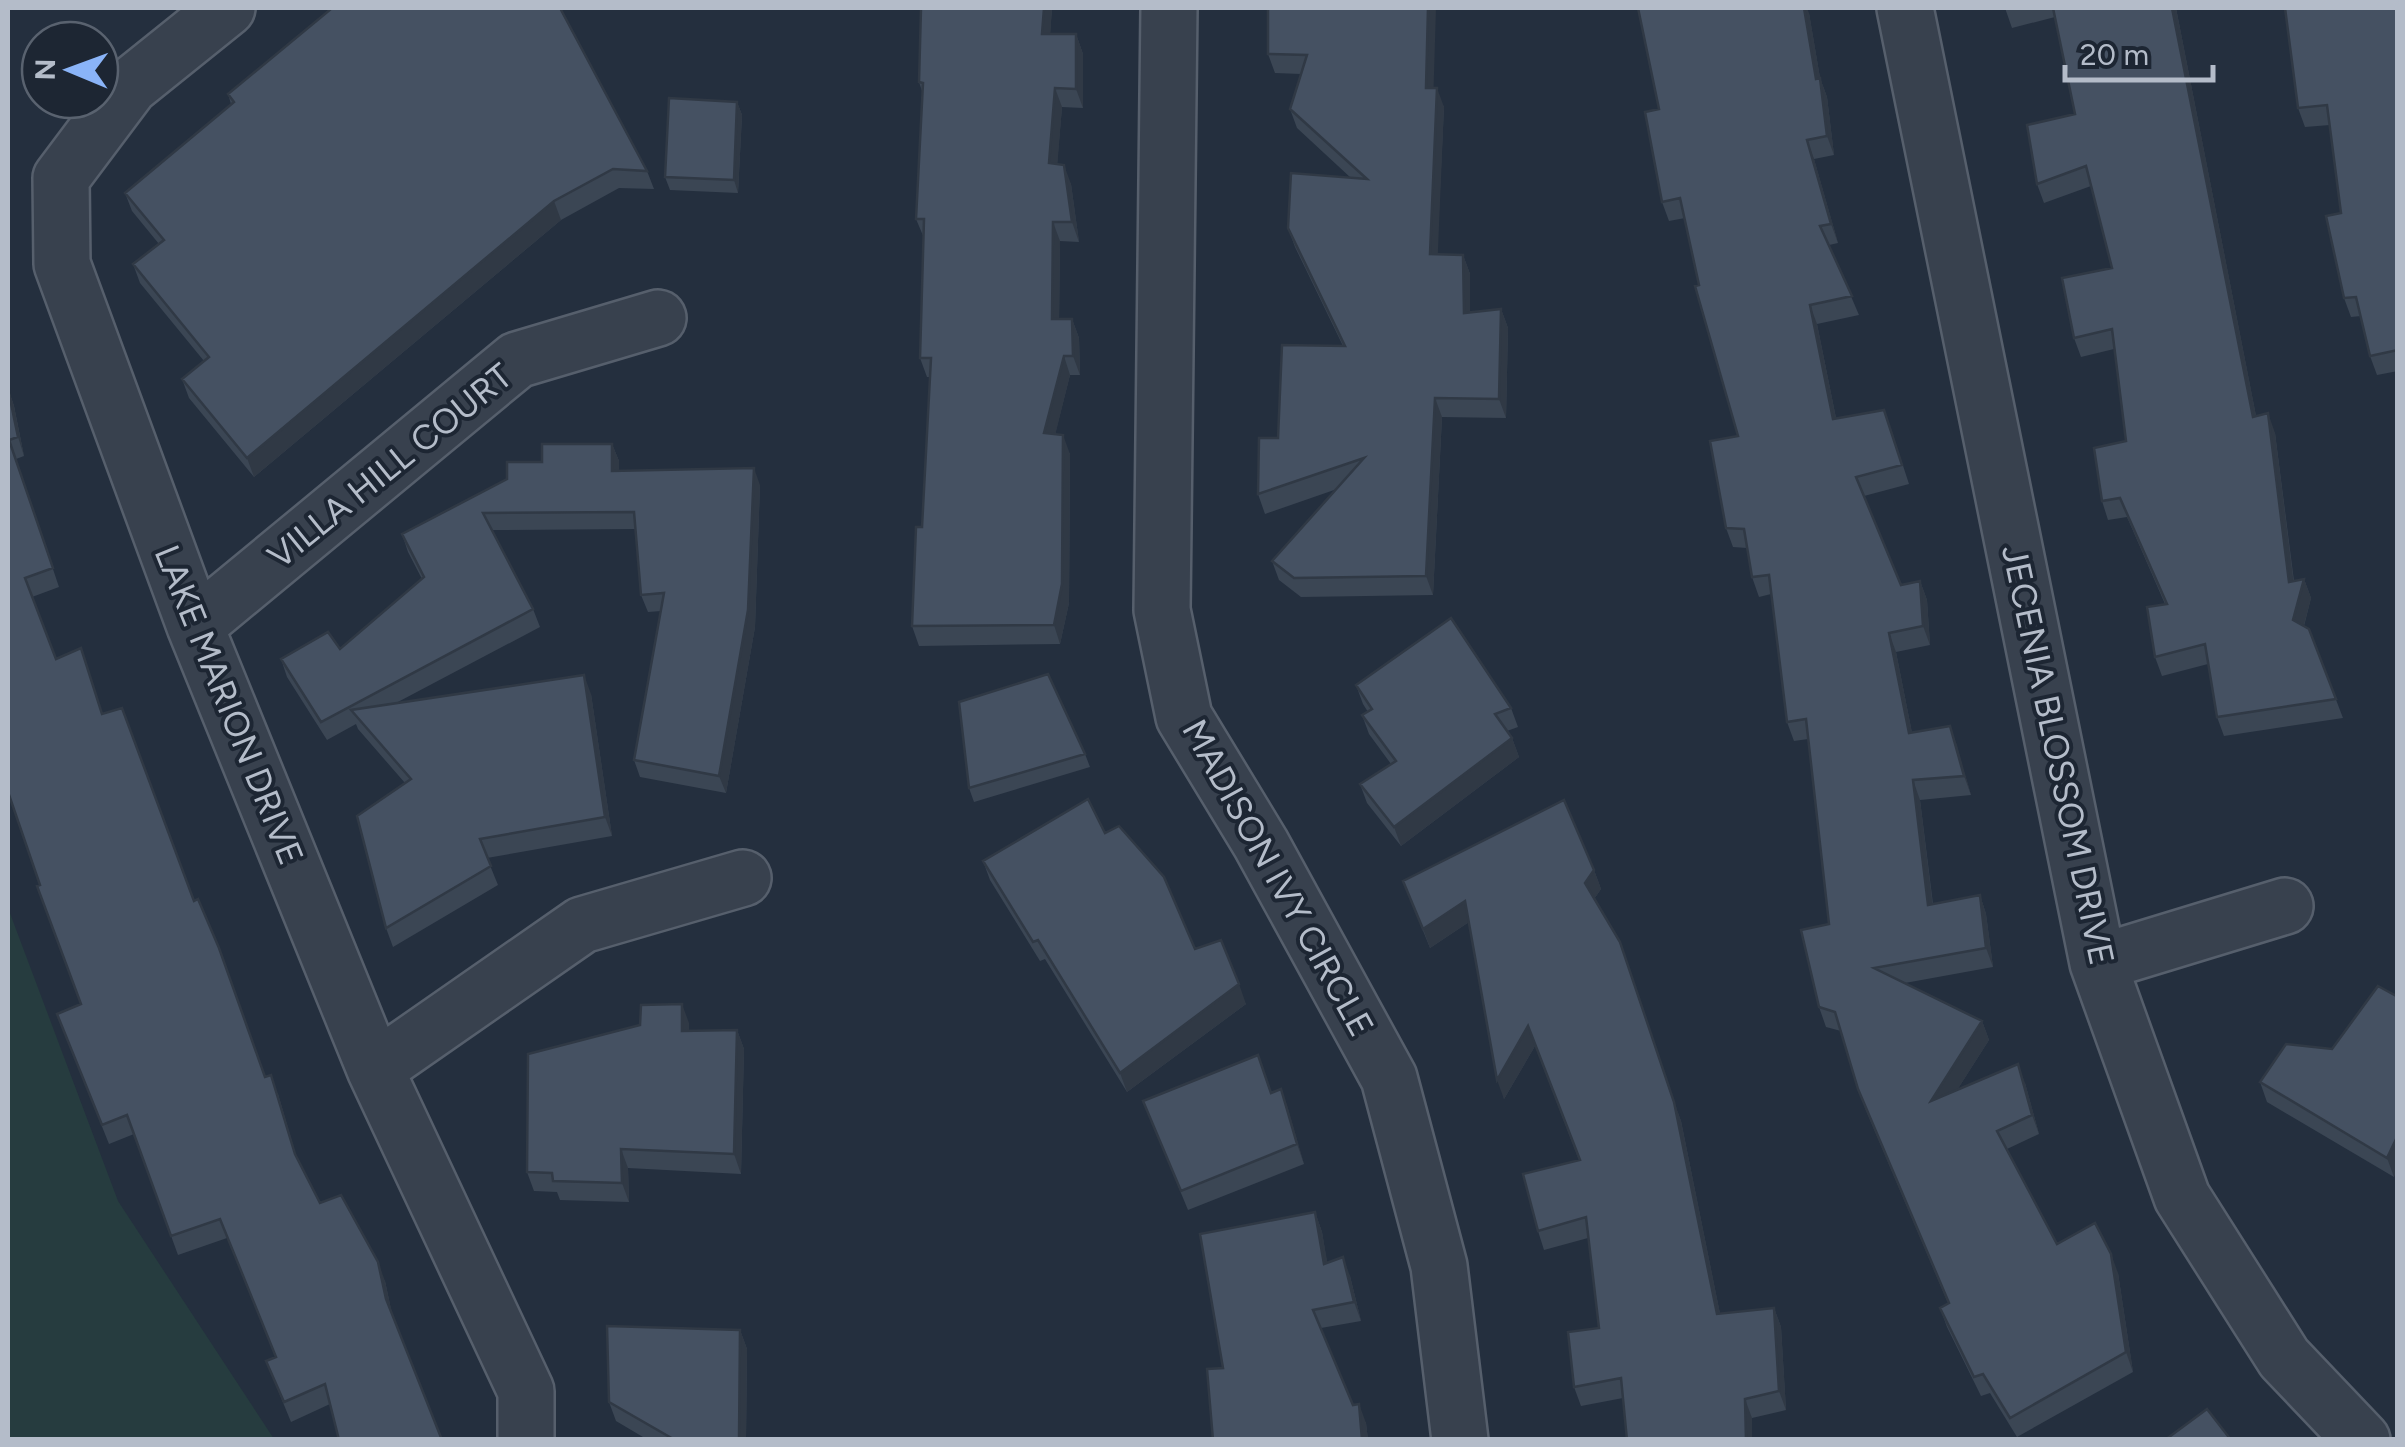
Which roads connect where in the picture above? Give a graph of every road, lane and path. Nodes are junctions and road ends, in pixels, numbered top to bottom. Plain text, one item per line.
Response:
1 (227, 8) edge
2 (1169, 8) edge
3 (1905, 8) edge
4 (658, 318) dead end
5 (195, 626) junction
6 (743, 878) dead end
7 (2285, 906) dead end
8 (2098, 964) junction
9 (375, 1069) junction
10 (526, 1440) edge
11 (1460, 1440) edge
12 (2362, 1440) edge

1 - 5 street, LAKE MARION DRIVE
2 - 11 street, MADISON IVY CIRCLE
3 - 8 street, JECENIA BLOSSOM DRIVE
4 - 5 street, VILLA HILL COURT
5 - 9 street, LAKE MARION DRIVE
6 - 9 street
7 - 8 street
8 - 12 street, JECENIA BLOSSOM DRIVE
9 - 10 street, LAKE MARION DRIVE

